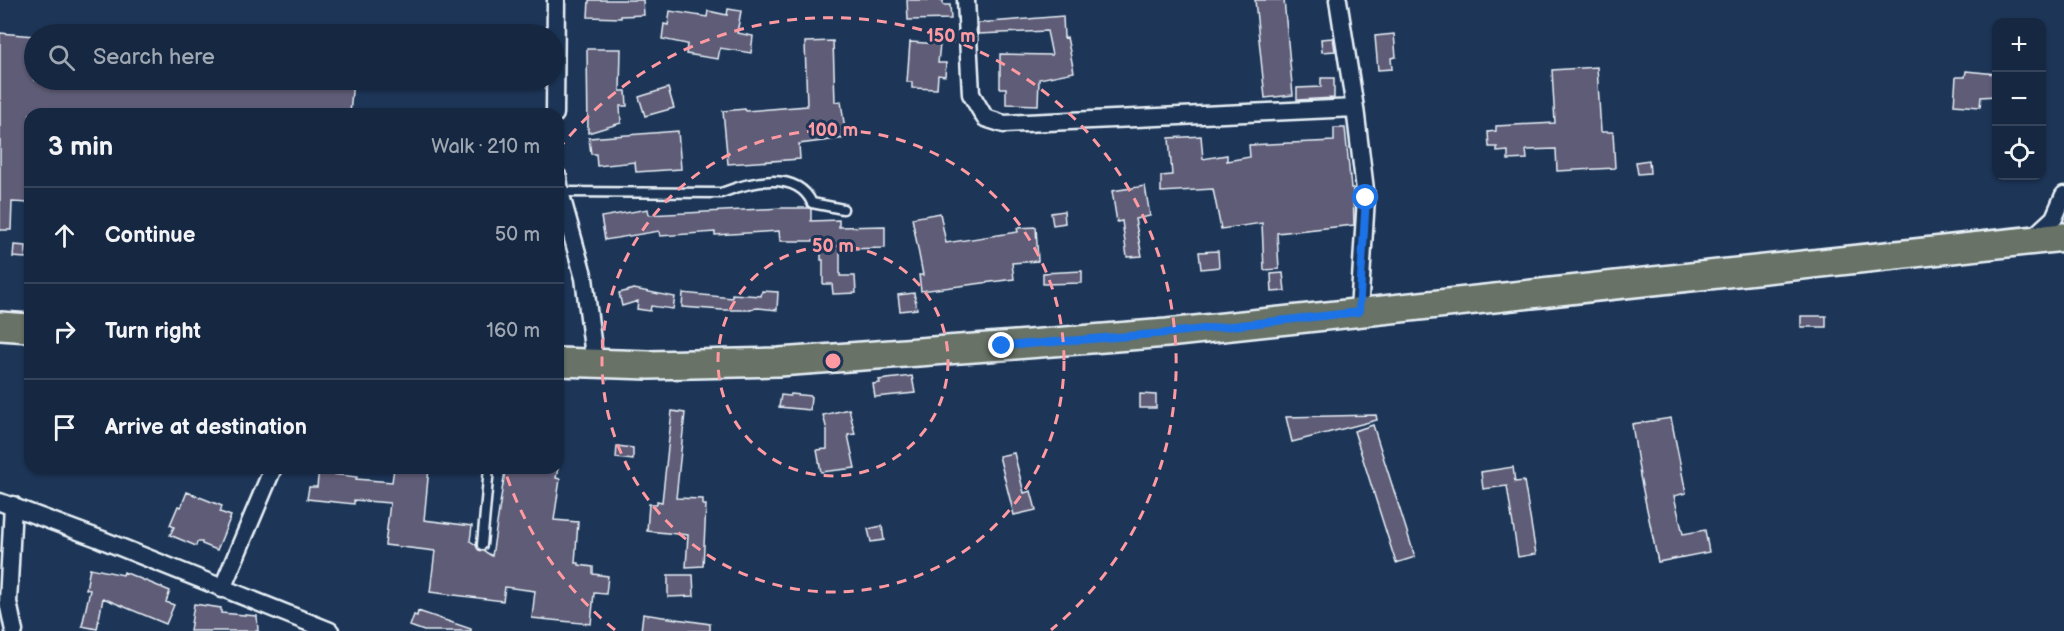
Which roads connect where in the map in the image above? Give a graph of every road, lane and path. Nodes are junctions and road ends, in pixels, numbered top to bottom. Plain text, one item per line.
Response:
1 (556, 0) edge
2 (966, 0) edge
3 (1338, 0) edge
4 (556, 24) edge
5 (555, 90) edge
6 (555, 108) edge
7 (1355, 108) junction
8 (564, 185) edge
9 (2064, 195) edge
10 (564, 204) edge
11 (843, 209) dead end
12 (2064, 237) edge
13 (2030, 241) junction
14 (1359, 312) junction
15 (0, 326) edge
16 (24, 328) edge
17 (564, 362) edge
18 (596, 364) junction
19 (270, 474) edge
20 (488, 474) edge
21 (6, 504) edge
22 (482, 545) dead end
23 (222, 589) junction
24 (14, 631) edge
25 (330, 631) edge

1 - 4 street
2 - 7 street
3 - 7 street
5 - 6 street
7 - 14 street
8 - 11 lane
9 - 13 street
10 - 18 street
12 - 13 main road
13 - 14 main road
14 - 18 main road
15 - 16 main road
17 - 18 main road
19 - 23 street
20 - 22 lane
21 - 23 street
21 - 24 street
23 - 25 street

